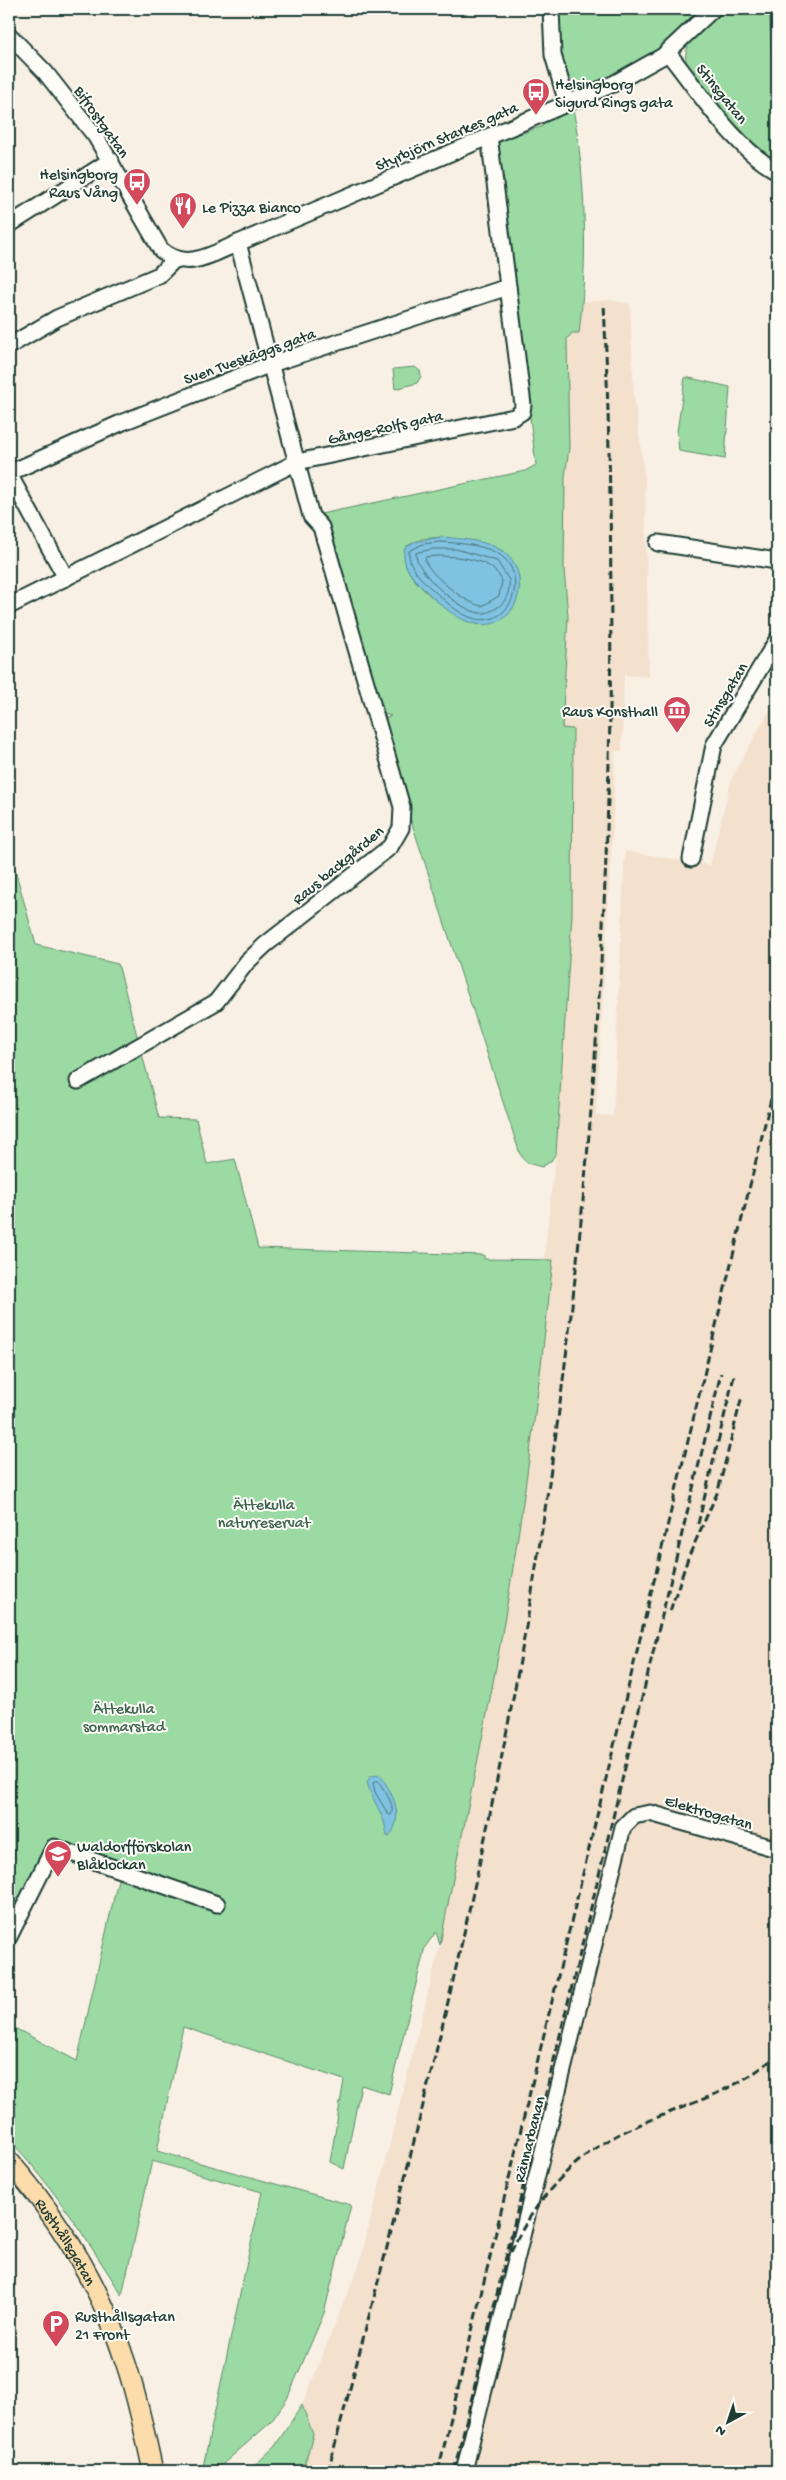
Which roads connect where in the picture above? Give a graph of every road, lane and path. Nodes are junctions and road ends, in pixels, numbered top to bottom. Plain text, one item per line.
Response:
1 (550, 9) edge
2 (713, 9) edge
3 (9, 35) edge
4 (668, 53) junction
5 (567, 103) junction
6 (489, 136) junction
7 (111, 160) junction
8 (777, 172) edge
9 (9, 225) edge
10 (238, 243) junction
11 (175, 259) junction
12 (508, 287) junction
13 (9, 346) edge
14 (271, 364) junction
15 (297, 462) junction
16 (9, 474) edge
17 (658, 543) dead end
18 (777, 562) edge
19 (66, 578) junction
20 (9, 606) edge
21 (777, 640) edge
22 (691, 859) dead end
23 (78, 1081) dead end
24 (631, 1818) joint
25 (777, 1849) edge
26 (217, 1904) dead end
27 (9, 1937) edge
28 (9, 2161) edge
29 (153, 2471) edge
30 (464, 2471) edge

1 - 5 street
2 - 4 street, Styrbjörn Starkes gata
3 - 7 street, Bifrostgatan
4 - 5 street, Styrbjörn Starkes gata
4 - 8 street, Stinsgatan
5 - 6 street, Styrbjörn Starkes gata
6 - 10 street, Styrbjörn Starkes gata
6 - 12 street, Gånge-Rolfs gata
7 - 9 street
7 - 11 street, Bifrostgatan
10 - 11 street, Styrbjörn Starkes gata
10 - 14 street, Raus backgården
11 - 13 street
12 - 14 street, Sven Tveskäggs gata
12 - 15 street, Gånge-Rolfs gata
14 - 15 street, Raus backgården
14 - 16 street, Sven Tveskäggs gata
15 - 19 street, Gånge-Rolfs gata
15 - 23 street, Raus backgården
16 - 19 street
17 - 18 street
19 - 20 street, Gånge-Rolfs gata
21 - 22 street, Stinsgatan
24 - 25 street, Elektrogatan
24 - 30 street, Rännarbanan
26 - 27 street
28 - 29 main road, Rusthållsgatan

